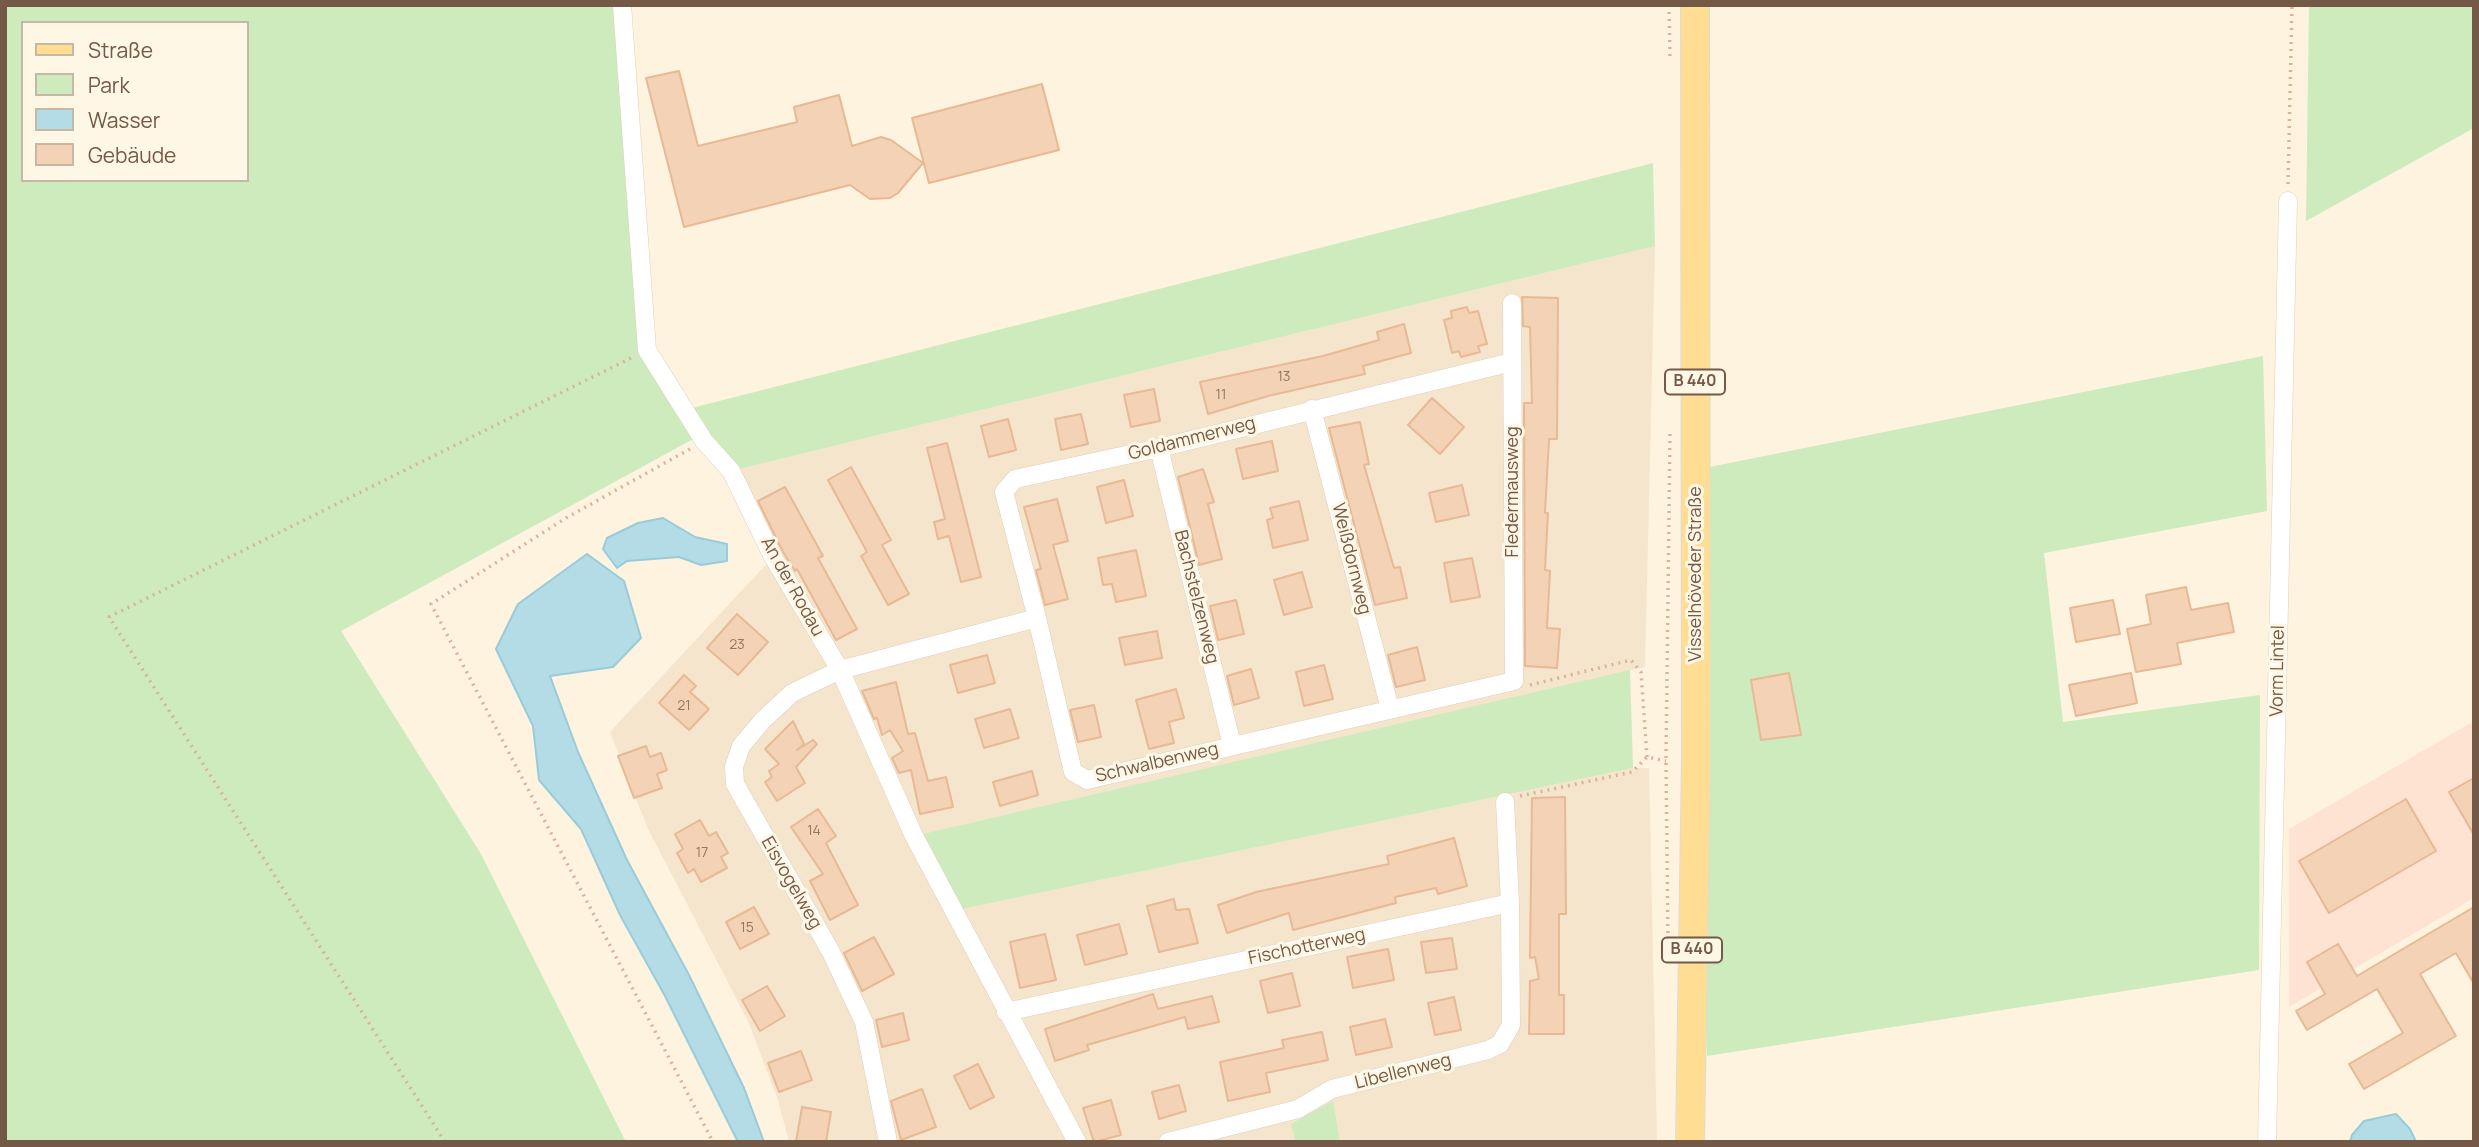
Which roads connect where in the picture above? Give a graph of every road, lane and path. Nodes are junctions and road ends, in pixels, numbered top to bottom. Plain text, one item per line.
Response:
1 (622, 5) edge
2 (1695, 5) edge
3 (2292, 5) edge
4 (2288, 201) joint
5 (1513, 303) dead end
6 (647, 350) junction
7 (1512, 362) junction
8 (1312, 410) junction
9 (1670, 429) dead end
10 (704, 441) junction
11 (1159, 448) junction
12 (1037, 618) junction
13 (840, 670) junction
14 (1514, 681) junction
15 (1390, 709) junction
16 (1232, 745) junction
17 (1647, 757) junction
18 (1666, 761) junction
19 (1505, 802) joint
20 (1510, 903) junction
21 (1668, 951) dead end
22 (1006, 1012) junction
23 (445, 1142) edge
24 (713, 1142) edge
25 (888, 1142) edge
26 (1077, 1142) edge
27 (1168, 1142) edge
28 (1690, 1142) edge
29 (2267, 1142) edge

1 - 6 street, An der Rodau
2 - 28 main road, Visselhöveder Straße / B 440
3 - 4 path
4 - 29 street, Vorm Lintel
5 - 7 street, Fledermausweg
6 - 10 street, An der Rodau
6 - 23 path
7 - 8 street, Goldammerweg
7 - 14 street, Fledermausweg
8 - 11 street, Goldammerweg
8 - 15 street, Weißdornweg
9 - 18 path
10 - 13 street, An der Rodau
10 - 24 path
11 - 12 street, Goldammerweg
11 - 16 street, Bachstelzenweg
12 - 13 street
12 - 16 street, Schwalbenweg
13 - 22 street, An der Rodau
13 - 25 street, Eisvogelweg
14 - 15 street, Schwalbenweg
14 - 17 path
15 - 16 street, Schwalbenweg
17 - 18 path
17 - 19 path
18 - 21 path
19 - 20 street
20 - 22 street, Fischotterweg
20 - 27 street, Libellenweg
22 - 26 street, An der Rodau

